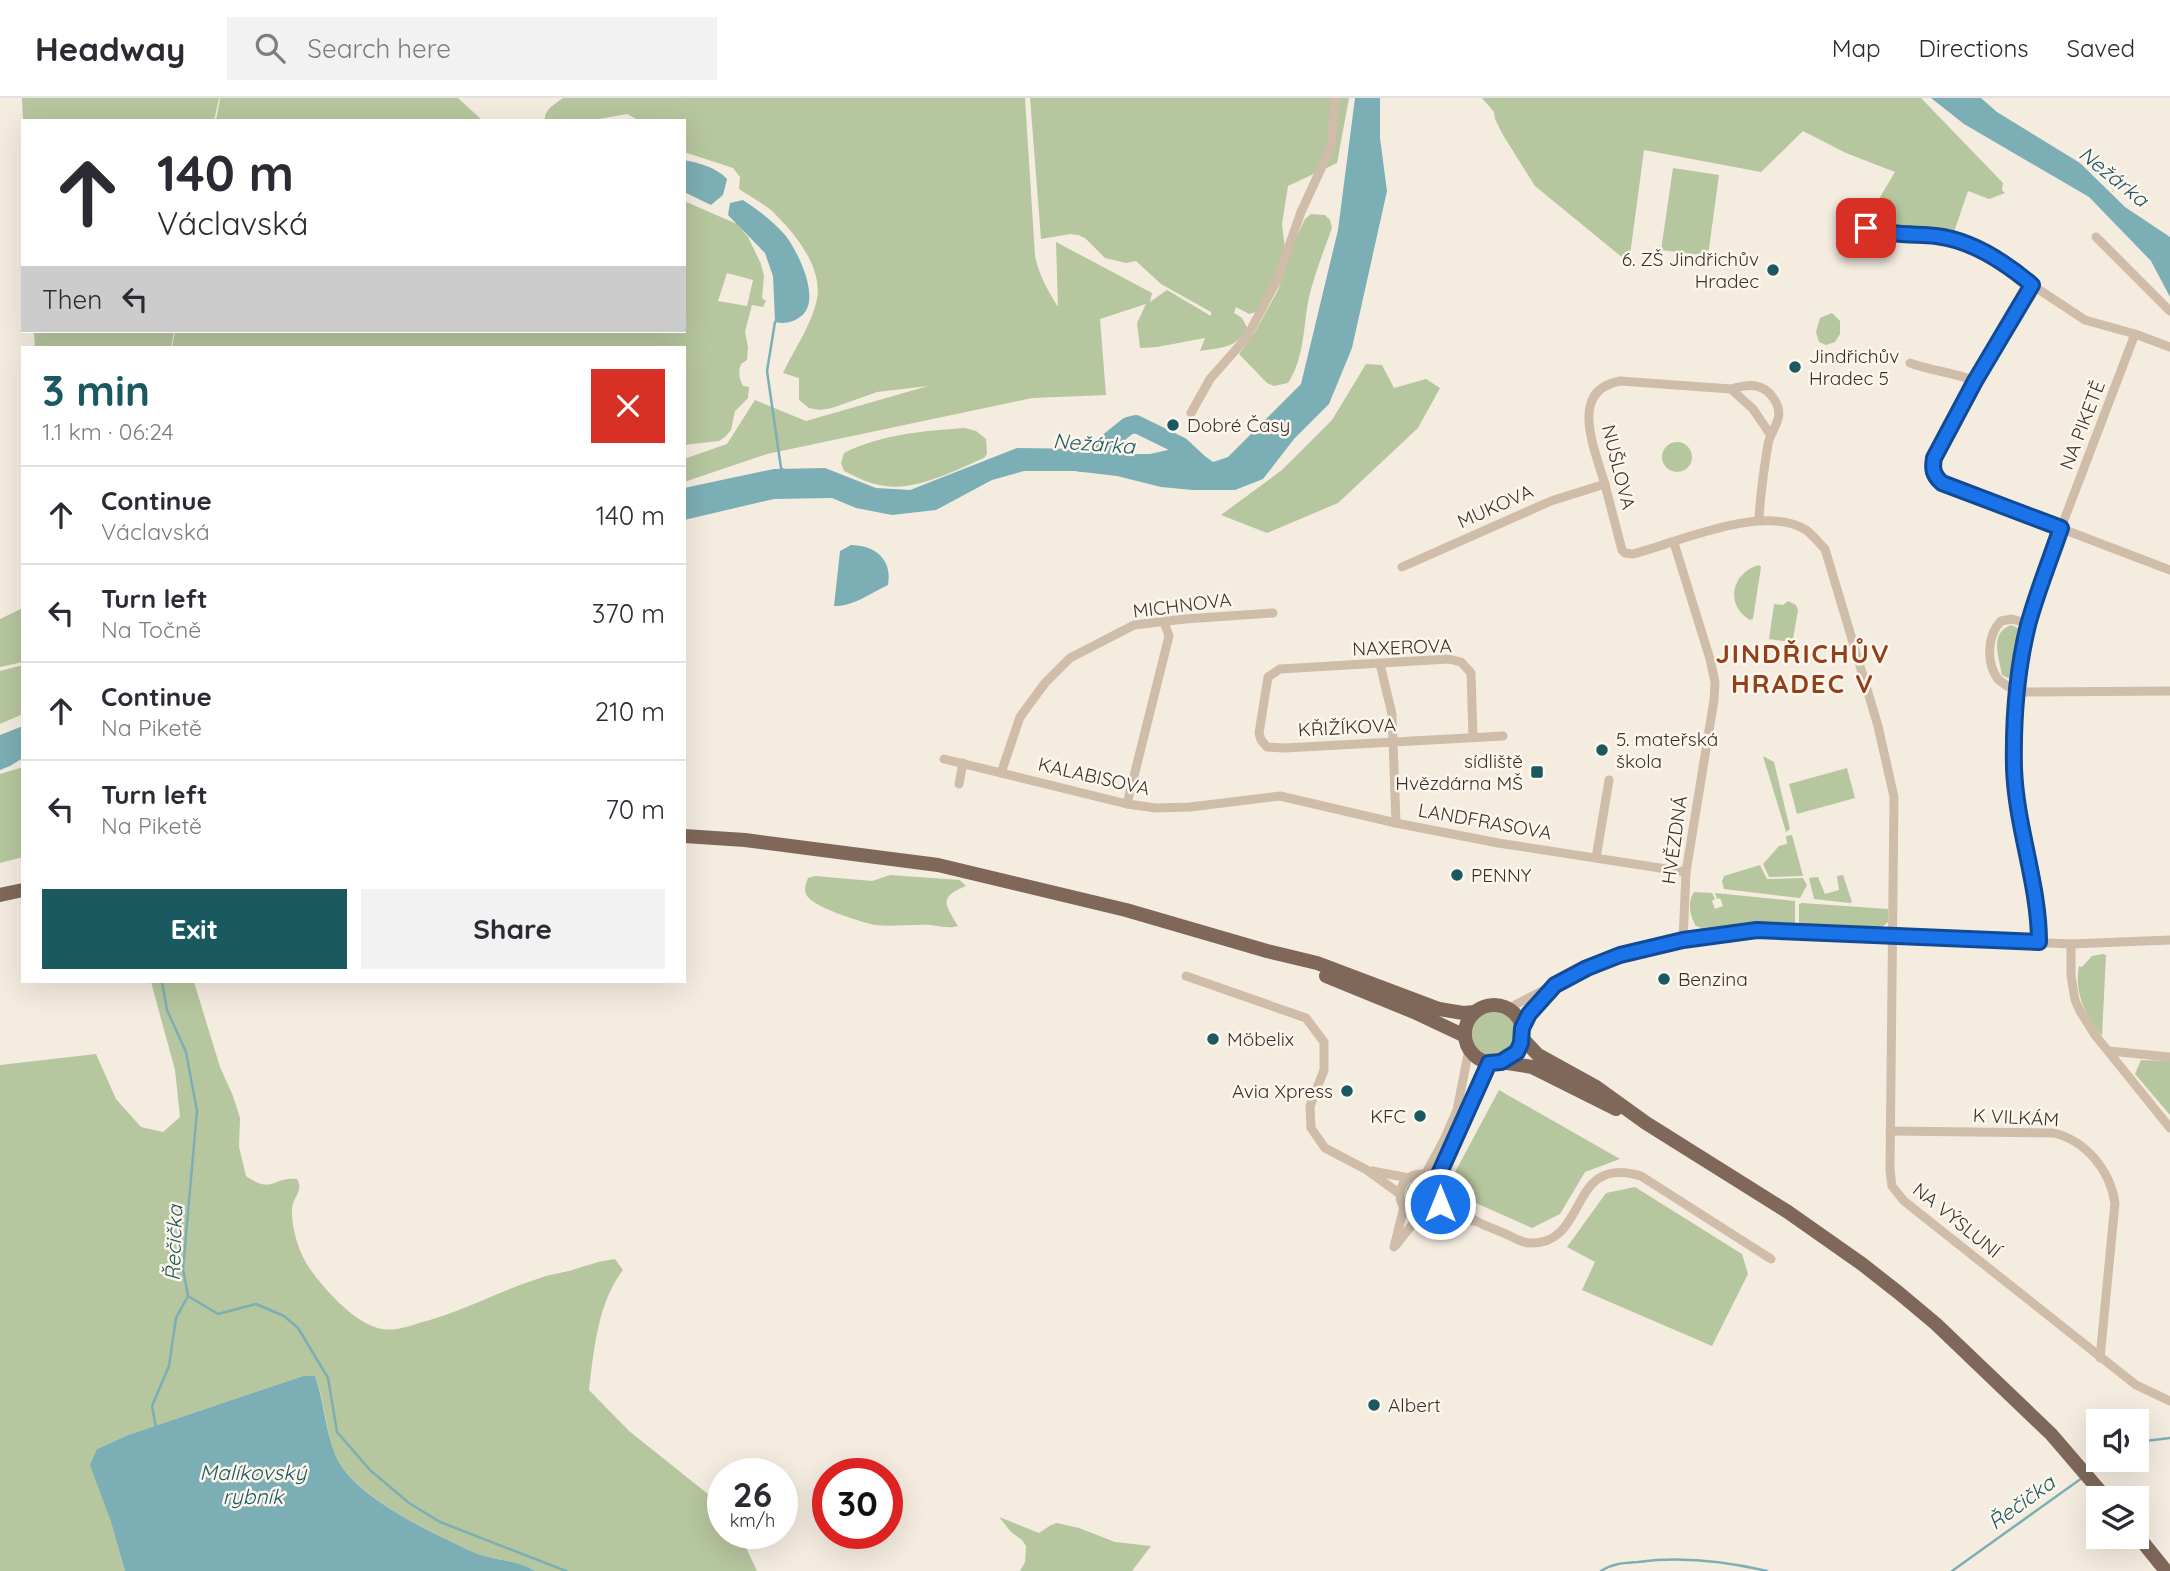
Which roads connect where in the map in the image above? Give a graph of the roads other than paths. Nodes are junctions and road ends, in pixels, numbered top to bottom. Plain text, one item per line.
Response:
1 (1335, 98) edge
2 (1846, 222) dead end
3 (2096, 237) dead end
4 (2032, 285) junction
5 (2170, 312) edge
6 (2135, 334) junction
7 (2170, 347) edge
8 (1910, 362) dead end
9 (1975, 381) junction
10 (1731, 389) junction
11 (1191, 413) dead end
12 (1770, 434) junction
13 (1605, 484) junction
14 (1759, 520) junction
15 (2061, 528) junction
16 (1674, 543) junction
17 (1402, 567) dead end
18 (2170, 570) edge
19 (1273, 613) dead end
20 (1164, 622) junction
21 (2028, 624) junction
22 (1380, 664) junction
23 (1268, 677) joint
24 (2170, 691) edge
25 (2017, 692) junction
26 (1503, 736) dead end
27 (1473, 737) junction
28 (1392, 742) junction
29 (944, 759) dead end
30 (963, 763) junction
31 (1001, 773) junction
32 (1609, 780) dead end
33 (959, 784) dead end
34 (1280, 796) joint
35 (1127, 804) junction
36 (1396, 823) junction
37 (686, 836) edge
38 (1596, 858) junction
39 (1686, 872) junction
40 (21, 890) edge
41 (0, 895) edge
42 (1894, 936) junction
43 (1683, 940) junction
44 (2170, 940) edge
45 (2039, 942) junction
46 (2071, 944) junction
47 (1267, 951) junction
48 (1186, 976) dead end
49 (1555, 985) junction
50 (1507, 1009) junction
51 (1475, 1012) junction
52 (1522, 1033) junction
53 (1467, 1042) junction
54 (2109, 1051) junction
55 (2170, 1057) edge
56 (1495, 1062) junction
57 (1646, 1123) junction
58 (2170, 1128) edge
59 (1890, 1132) junction
60 (1367, 1170) junction
61 (1425, 1175) junction
62 (1409, 1178) junction
63 (1436, 1181) junction
64 (1400, 1194) junction
65 (1442, 1197) junction
66 (1404, 1207) junction
67 (1431, 1213) junction
68 (1419, 1216) junction
69 (1478, 1222) junction
70 (1771, 1259) dead end
71 (2100, 1358) junction
72 (2170, 1401) edge
73 (2096, 1486) edge
74 (2148, 1549) edge
75 (2166, 1571) edge

1 - 11 street
2 - 4 street
3 - 5 street
4 - 6 street
4 - 9 street
6 - 7 street
6 - 15 street, NA PIKETĚ
8 - 9 street
9 - 15 street
10 - 12 street
10 - 12 street, NUŠLOVA
10 - 13 street, NUŠLOVA
12 - 14 street
13 - 16 street, NUŠLOVA
13 - 17 street, MUKOVA
14 - 16 street
14 - 42 street, NA VÝSLUNÍ
15 - 18 street
15 - 21 street, NA PIKETĚ
16 - 39 street, HVĚZDNÁ
19 - 20 street, MICHNOVA
20 - 31 street, MICHNOVA
20 - 35 street
21 - 25 street, NA PIKETĚ
21 - 25 street
22 - 23 street, NAXEROVA
22 - 27 street, NAXEROVA
22 - 28 street
23 - 28 street, KŘIŽÍKOVA
24 - 25 street
25 - 45 street, NA PIKETĚ
26 - 27 street, KŘIŽÍKOVA
27 - 28 street, KŘIŽÍKOVA
28 - 36 street
29 - 30 street, KALABISOVA
30 - 31 street, KALABISOVA
30 - 33 street
31 - 35 street, KALABISOVA
32 - 38 street
34 - 35 street, KALABISOVA
34 - 36 street, LANDFRASOVA
36 - 38 street, LANDFRASOVA
37 - 47 main road
38 - 39 street, LANDFRASOVA
39 - 43 street, HVĚZDNÁ
40 - 41 main road
42 - 43 street
42 - 45 street
42 - 59 street, NA VÝSLUNÍ
43 - 49 street
44 - 46 street
45 - 46 street
46 - 54 street
47 - 51 main road
47 - 53 main road
48 - 60 street
49 - 50 street
49 - 52 street
50 - 51 main road
50 - 52 main road
51 - 53 main road
52 - 56 main road
52 - 57 main road
53 - 56 main road
53 - 61 street
54 - 55 street
54 - 58 street
56 - 57 main road
56 - 63 street
57 - 73 main road
59 - 71 street, NA VÝSLUNÍ
59 - 71 street, K VILKÁM
60 - 62 street
60 - 64 street
61 - 62 street
61 - 63 street
62 - 64 street
63 - 65 street
64 - 66 street
65 - 67 street
65 - 69 street
66 - 68 street
66 - 68 street
67 - 68 street
67 - 69 street
69 - 70 street
71 - 72 street, NA VÝSLUNÍ
74 - 75 main road

